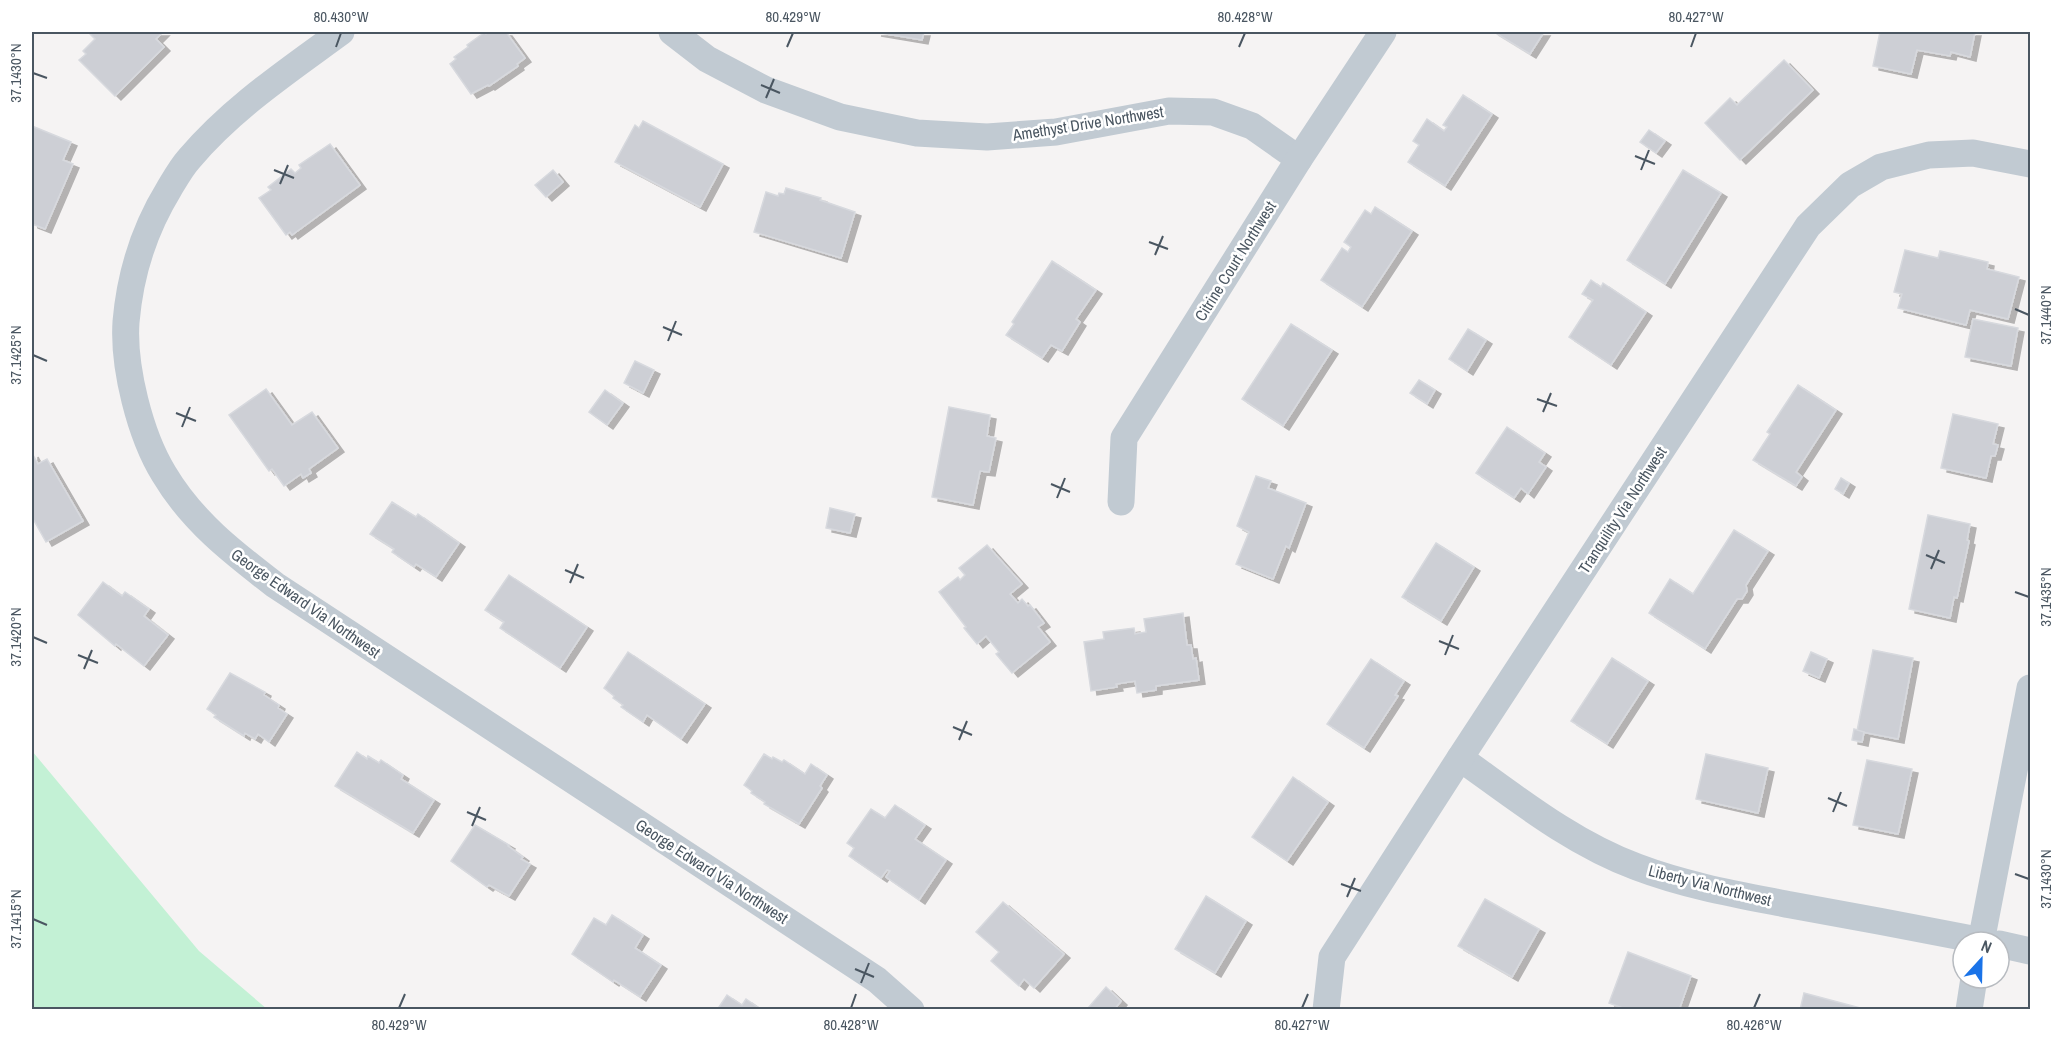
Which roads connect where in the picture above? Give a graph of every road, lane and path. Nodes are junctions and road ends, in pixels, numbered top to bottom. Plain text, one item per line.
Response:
1 (342, 32) edge
2 (672, 32) edge
3 (1383, 32) edge
4 (1299, 159) junction
5 (2031, 164) edge
6 (1121, 502) dead end
7 (2031, 688) edge
8 (1460, 758) junction
9 (1989, 930) edge
10 (1951, 935) edge
11 (2011, 947) edge
12 (2031, 951) edge
13 (1972, 990) edge
14 (911, 1010) edge
15 (1326, 1010) edge
16 (1969, 1010) edge

1 - 14 street, George Edward Via Northwest
2 - 4 street, Amethyst Drive Northwest
3 - 4 street, Citrine Court Northwest
4 - 6 street, Citrine Court Northwest
5 - 8 street, Tranquility Via Northwest
7 - 9 street
8 - 10 street, Liberty Via Northwest
8 - 15 street, Tranquility Via Northwest
11 - 12 street, Liberty Via Northwest
13 - 16 street

